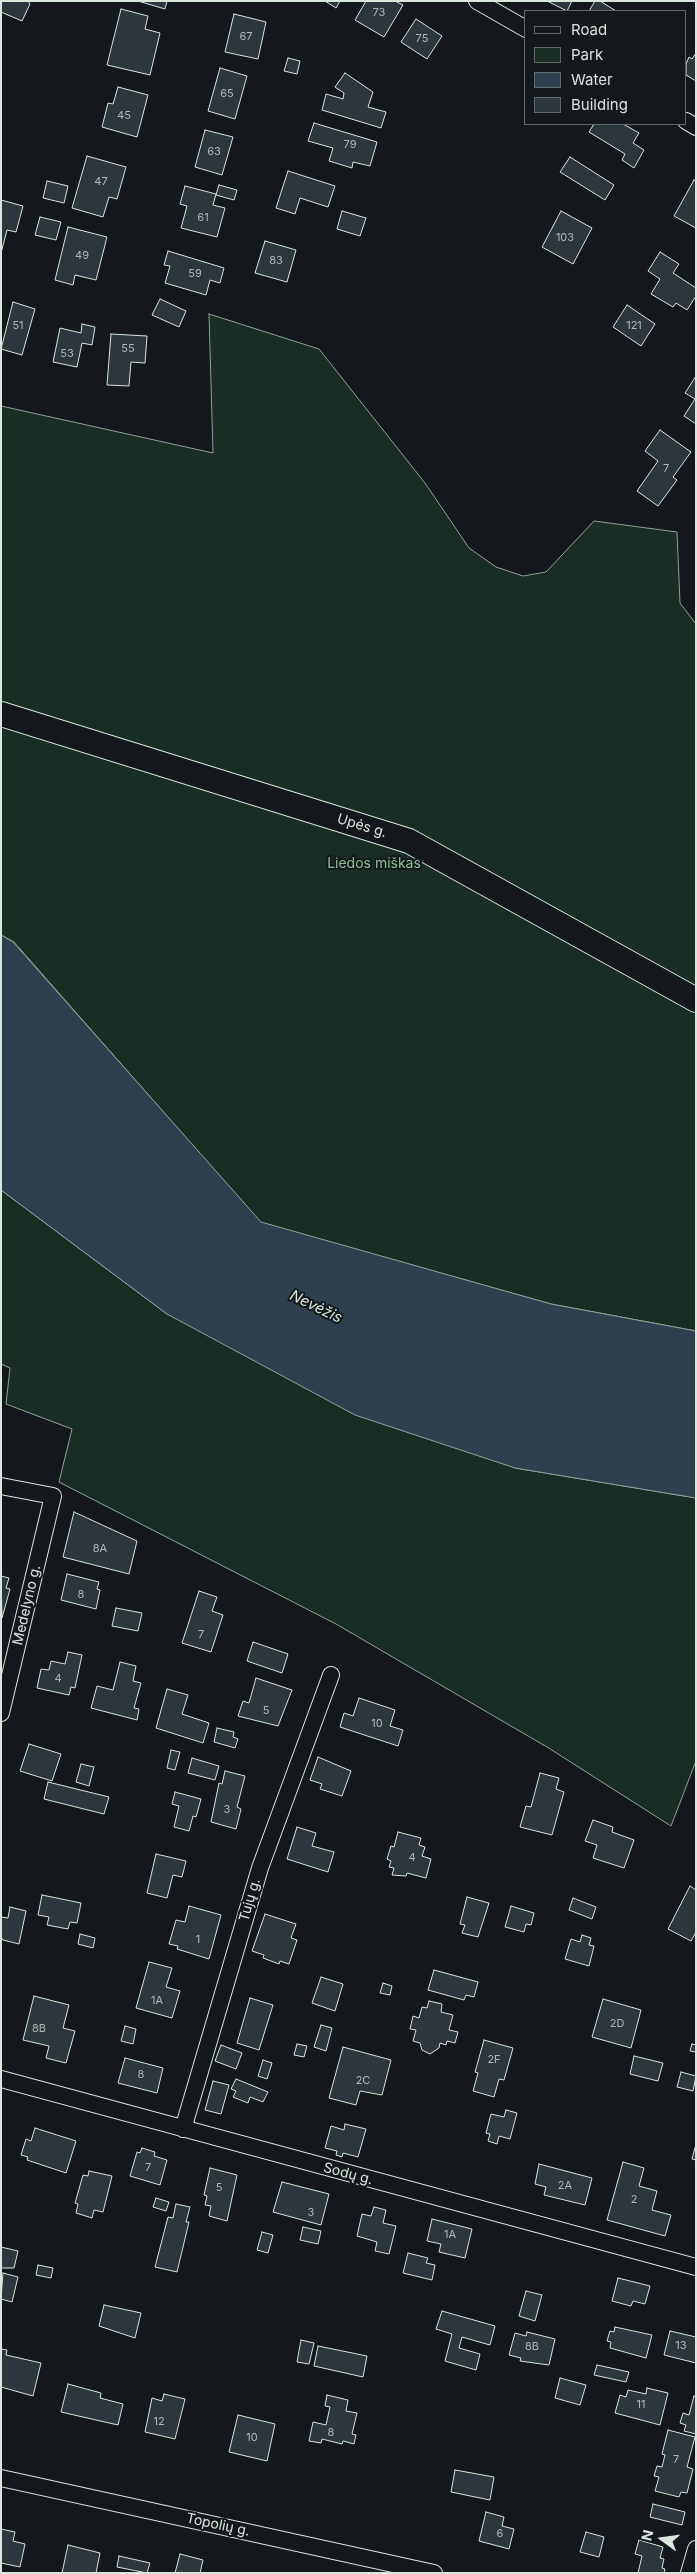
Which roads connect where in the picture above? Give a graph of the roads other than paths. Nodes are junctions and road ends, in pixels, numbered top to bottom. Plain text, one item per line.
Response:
1 (477, 1) edge
2 (524, 28) edge
3 (1, 714) edge
4 (696, 1000) edge
5 (1, 1486) edge
6 (331, 1675) dead end
7 (1, 1713) edge
8 (1, 2078) edge
9 (183, 2129) junction
10 (696, 2267) edge
11 (1, 2478) edge
12 (696, 2549) edge
13 (434, 2573) edge
14 (689, 2573) edge

1 - 2 street
3 - 4 main road, Upės g.
5 - 7 street, Medelyno g.
6 - 9 street, Tujų g.
8 - 9 street, Sodų g.
9 - 10 street, Sodų g.
11 - 13 street, Topolių g.
12 - 14 street

